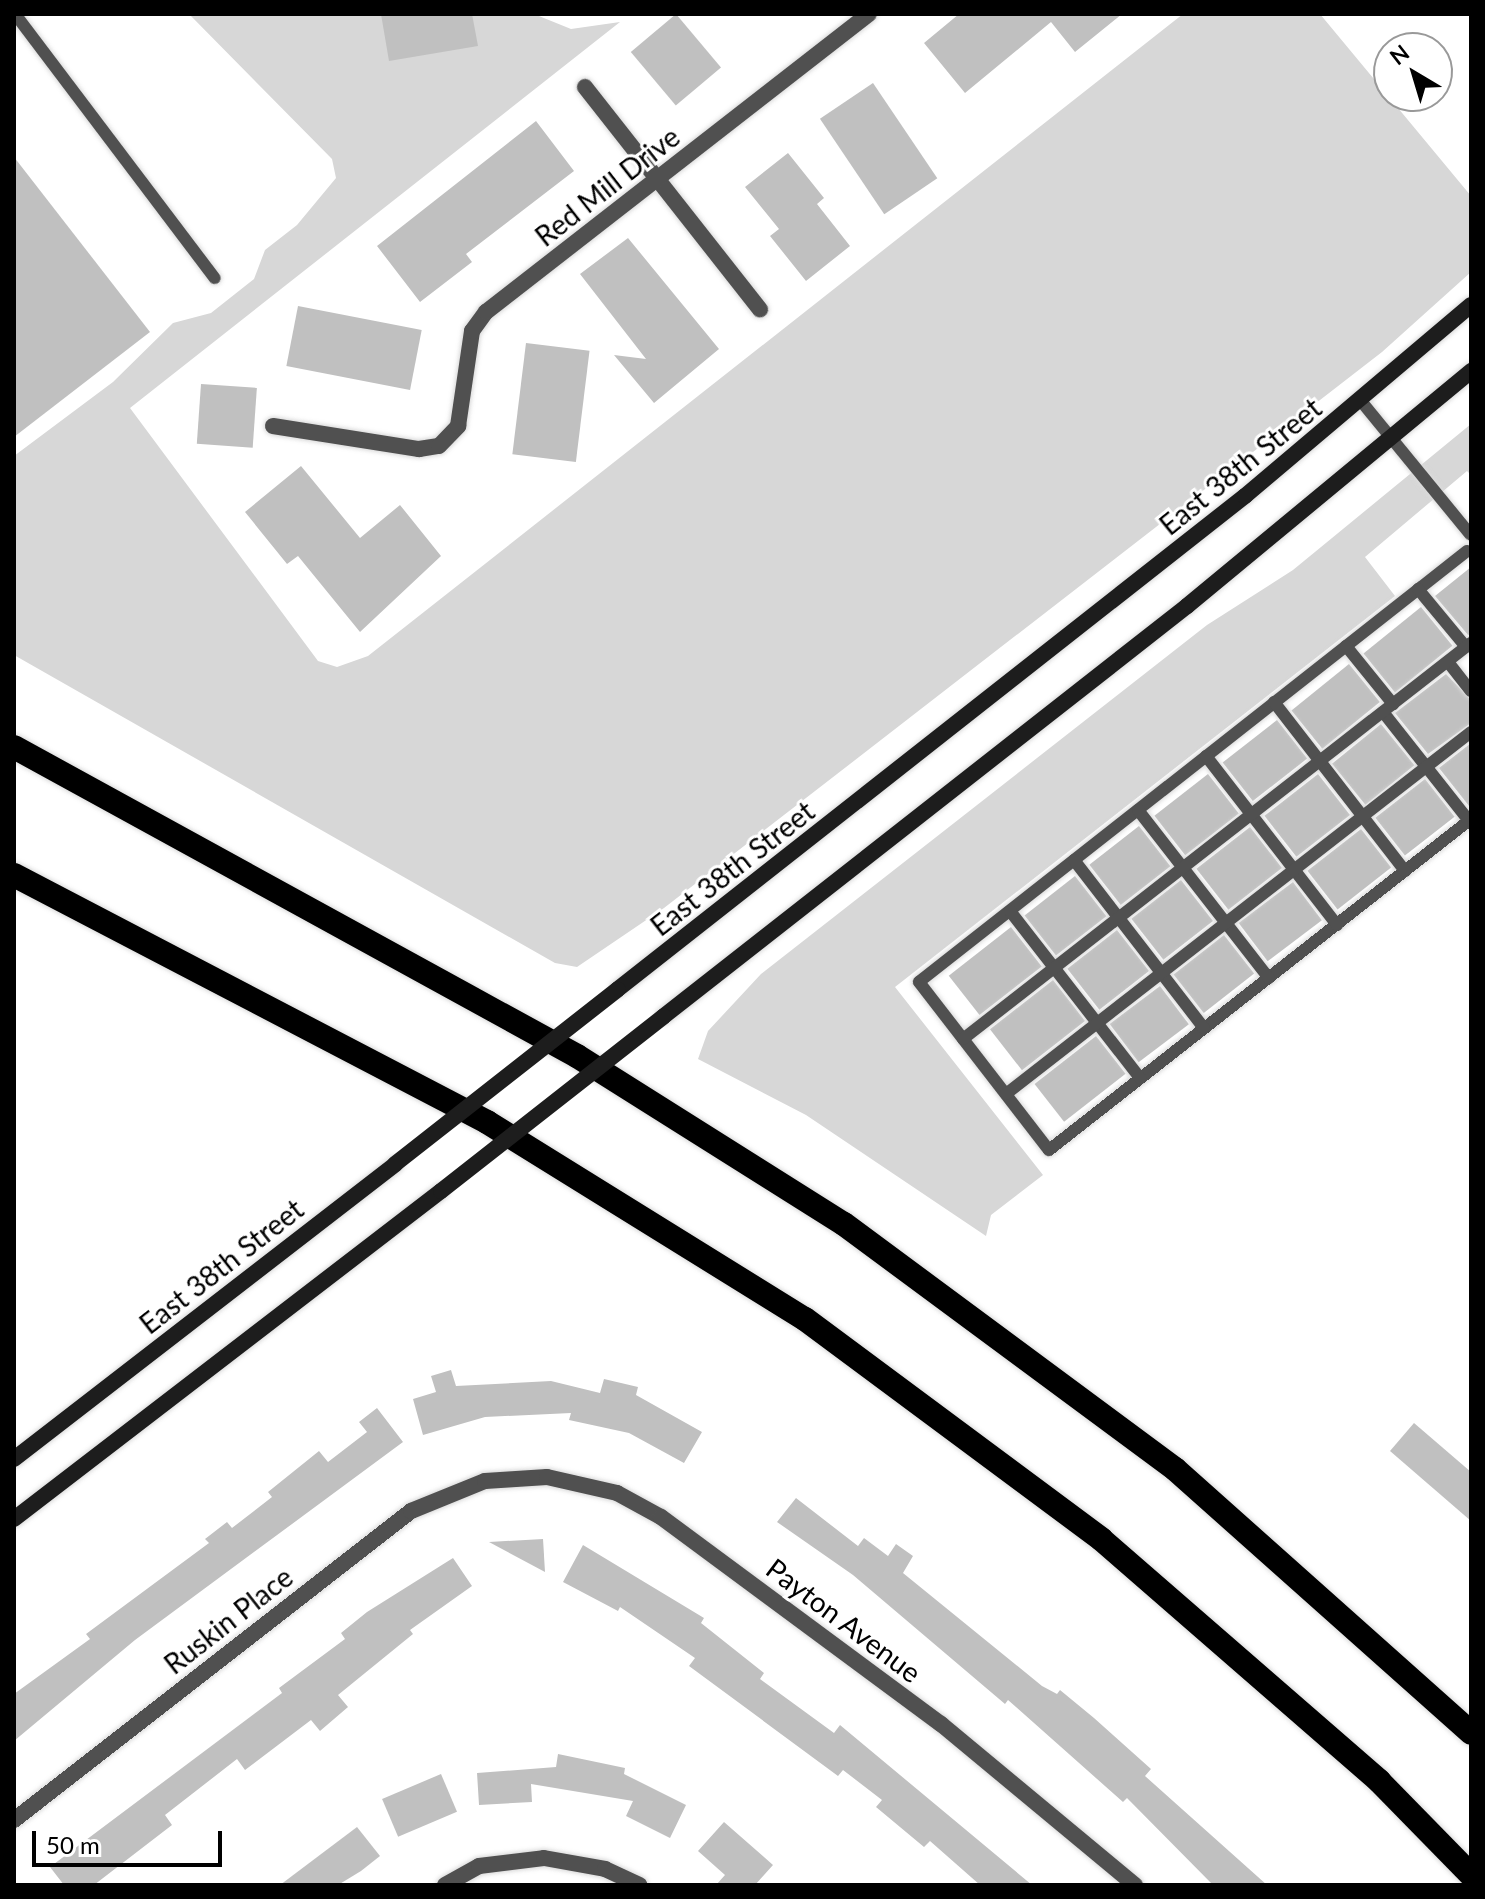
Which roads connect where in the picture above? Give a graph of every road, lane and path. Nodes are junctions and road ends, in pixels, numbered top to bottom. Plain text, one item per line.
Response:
1 (15, 14) edge
2 (869, 14) edge
3 (585, 87) dead end
4 (658, 180) junction
5 (215, 278) dead end
6 (1471, 305) edge
7 (760, 309) dead end
8 (1471, 371) edge
9 (1361, 401) junction
10 (273, 426) dead end
11 (1392, 438) junction
12 (1471, 534) edge
13 (1469, 549) edge
14 (1418, 589) junction
15 (1468, 645) edge
16 (1346, 646) junction
17 (1448, 662) junction
18 (1471, 691) edge
19 (1274, 702) junction
20 (1388, 708) junction
21 (1471, 732) edge
22 (14, 747) edge
23 (1206, 756) junction
24 (1319, 761) junction
25 (1427, 766) junction
26 (1138, 810) junction
27 (1251, 815) junction
28 (1362, 816) junction
29 (1470, 820) edge
30 (1074, 860) junction
31 (1183, 868) junction
32 (1294, 870) junction
33 (1405, 871) junction
34 (14, 875) edge
35 (1010, 911) junction
36 (1119, 917) junction
37 (1226, 923) junction
38 (1337, 925) junction
39 (1054, 968) junction
40 (1161, 973) junction
41 (1269, 978) junction
42 (1097, 1023) junction
43 (1204, 1028) junction
44 (963, 1039) junction
45 (1140, 1078) junction
46 (1006, 1094) junction
47 (14, 1459) edge
48 (485, 1481) joint
49 (14, 1519) edge
50 (1471, 1733) edge
51 (14, 1820) edge
52 (1471, 1875) edge
53 (445, 1885) edge
54 (640, 1885) edge
55 (1135, 1885) edge

1 - 5 lane
2 - 4 street, Red Mill Drive
3 - 4 street
4 - 7 street
4 - 10 street, Red Mill Drive
6 - 9 main road, East 38th Street
8 - 11 main road
9 - 11 lane
9 - 47 main road, East 38th Street, bridge
11 - 12 lane
11 - 49 main road, bridge
12 - 13 lane
13 - 14 lane
14 - 15 lane
14 - 16 lane
15 - 17 lane
16 - 19 lane
16 - 20 lane
17 - 18 lane
17 - 20 lane
19 - 23 lane
19 - 24 lane
20 - 24 lane
20 - 25 lane
21 - 25 lane
22 - 50 highway
23 - 26 lane
23 - 27 lane
24 - 27 lane
24 - 28 lane
25 - 28 lane
25 - 29 lane
26 - 30 lane
26 - 31 lane
27 - 31 lane
27 - 32 lane
28 - 32 lane
28 - 33 lane
29 - 33 lane
30 - 35 lane
30 - 36 lane
31 - 36 lane
31 - 37 lane
32 - 37 lane
32 - 38 lane
33 - 38 lane
34 - 52 highway
35 - 39 lane
35 - 44 lane
36 - 39 lane
36 - 40 lane
37 - 40 lane
37 - 41 lane
38 - 41 lane
39 - 42 lane
39 - 44 lane
40 - 42 lane
40 - 43 lane
41 - 43 lane
42 - 45 lane
42 - 46 lane
43 - 45 lane
44 - 46 lane
45 - 46 lane
48 - 51 street, Ruskin Place
48 - 55 street, Payton Avenue
53 - 54 street

